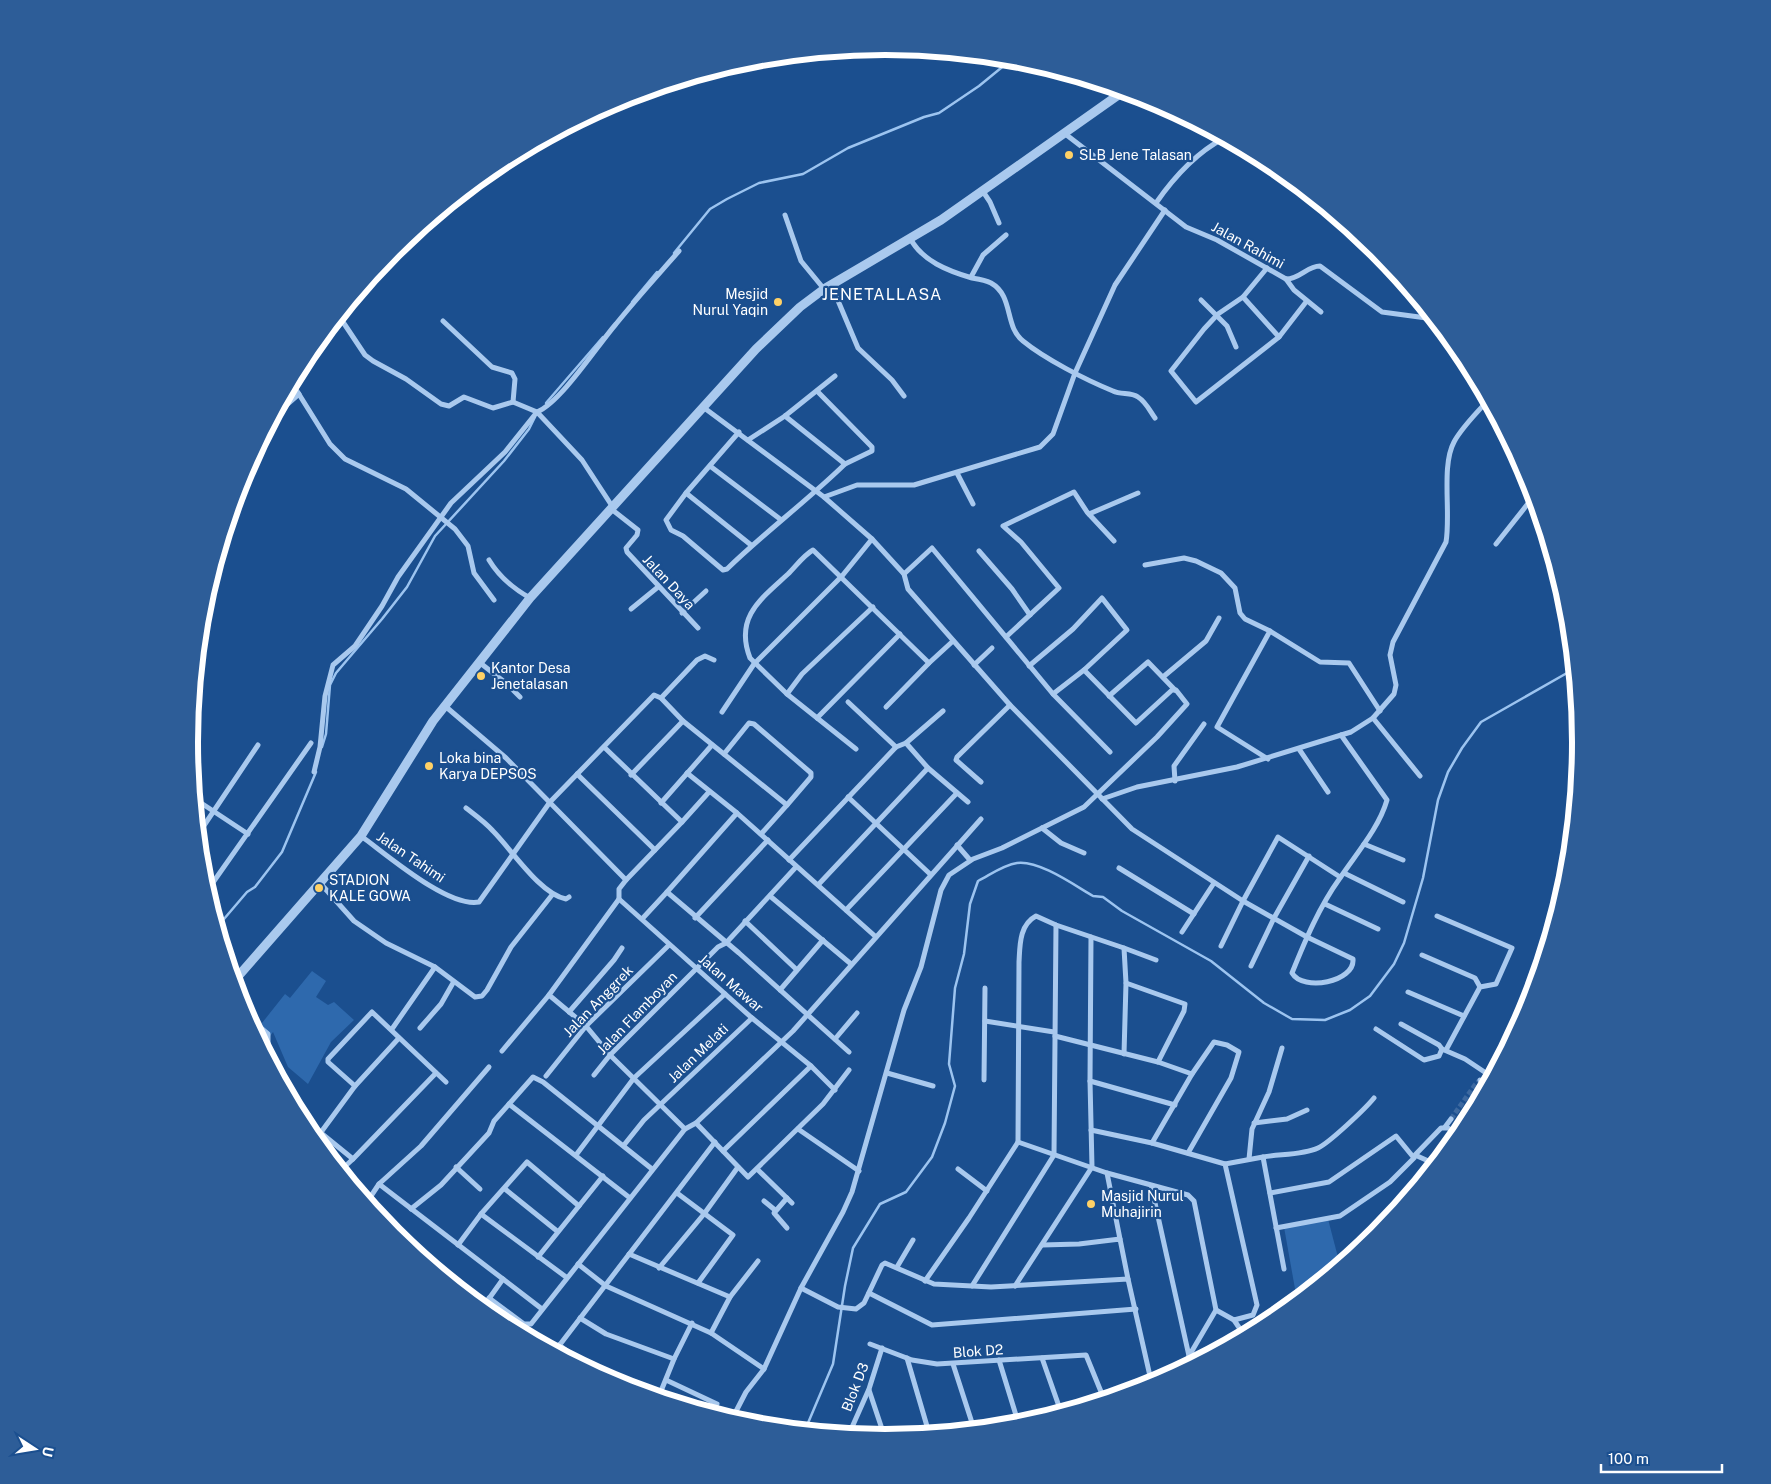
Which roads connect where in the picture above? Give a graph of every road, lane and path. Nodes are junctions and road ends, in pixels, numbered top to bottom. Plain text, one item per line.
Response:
1 (1118, 95) edge
2 (1064, 134) junction
3 (1219, 142) edge
4 (982, 190) junction
5 (1156, 203) junction
6 (1165, 210) junction
7 (785, 216) dead end
8 (999, 223) dead end
9 (1006, 235) dead end
10 (910, 238) junction
11 (679, 252) dead end
12 (1267, 268) junction
13 (971, 277) junction
14 (1286, 279) junction
15 (828, 287) junction
16 (1243, 297) junction
17 (1201, 300) dead end
18 (1306, 302) junction
19 (1322, 312) dead end
20 (1218, 314) junction
21 (1424, 317) edge
22 (342, 321) edge
23 (443, 321) dead end
24 (1279, 337) junction
25 (1236, 347) dead end
26 (1075, 373) junction
27 (835, 376) dead end
28 (296, 390) edge
29 (817, 391) junction
30 (299, 394) junction
31 (904, 396) dead end
32 (513, 402) junction
33 (288, 404) edge
34 (1484, 405) edge
35 (702, 407) junction
36 (536, 412) junction
37 (785, 416) junction
38 (1155, 418) dead end
39 (739, 432) junction
40 (748, 440) junction
41 (845, 464) junction
42 (710, 466) junction
43 (957, 473) junction
44 (816, 492) junction
45 (1138, 492) dead end
46 (686, 493) junction
47 (824, 497) junction
48 (1529, 502) edge
49 (973, 504) dead end
50 (611, 507) junction
51 (1089, 514) junction
52 (444, 519) junction
53 (780, 519) junction
54 (872, 539) junction
55 (1114, 541) dead end
56 (1496, 544) dead end
57 (751, 545) junction
58 (979, 551) dead end
59 (489, 560) dead end
60 (1144, 565) dead end
61 (904, 574) junction
62 (842, 576) junction
63 (658, 587) junction
64 (706, 591) dead end
65 (530, 598) junction
66 (494, 600) dead end
67 (873, 607) junction
68 (631, 609) dead end
69 (682, 613) junction
70 (1030, 615) junction
71 (1219, 618) dead end
72 (698, 628) dead end
73 (1270, 631) junction
74 (900, 634) junction
75 (1006, 637) junction
76 (953, 641) junction
77 (992, 648) dead end
78 (714, 660) dead end
79 (479, 662) junction
80 (929, 663) junction
81 (754, 664) junction
82 (974, 665) junction
83 (1029, 666) junction
84 (1084, 670) junction
85 (1163, 677) junction
86 (1175, 690) junction
87 (786, 694) junction
88 (1053, 694) junction
89 (1108, 696) junction
90 (520, 697) dead end
91 (661, 698) junction
92 (848, 702) dead end
93 (1010, 705) junction
94 (445, 706) junction
95 (886, 707) dead end
96 (1380, 710) junction
97 (943, 711) dead end
98 (722, 712) dead end
99 (817, 718) junction
100 (1373, 718) junction
101 (682, 721) junction
102 (1204, 724) dead end
103 (1341, 735) junction
104 (311, 743) dead end
105 (906, 743) junction
106 (258, 745) dead end
107 (712, 746) junction
108 (604, 747) junction
109 (896, 747) junction
110 (856, 749) dead end
111 (1299, 749) junction
112 (1110, 752) dead end
113 (724, 754) junction
114 (1268, 758) junction
115 (928, 768) junction
116 (314, 772) dead end
117 (687, 773) junction
118 (577, 774) junction
119 (632, 775) junction
120 (1420, 776) dead end
121 (1175, 780) junction
122 (981, 782) dead end
123 (709, 792) junction
124 (1328, 792) dead end
125 (957, 793) junction
126 (1096, 794) junction
127 (848, 797) junction
128 (1102, 799) junction
129 (550, 802) junction
130 (968, 802) dead end
131 (661, 803) junction
132 (201, 804) edge
133 (787, 805) junction
134 (466, 808) dead end
135 (213, 812) junction
136 (737, 813) junction
137 (981, 819) dead end
138 (682, 822) junction
139 (875, 822) junction
140 (203, 826) edge
141 (1042, 828) junction
142 (248, 834) junction
143 (762, 834) junction
144 (361, 836) junction
145 (768, 840) junction
146 (1364, 844) junction
147 (957, 845) junction
148 (903, 848) junction
149 (655, 850) junction
150 (1084, 853) dead end
151 (512, 854) junction
152 (1308, 856) junction
153 (789, 860) junction
154 (970, 860) junction
155 (1403, 860) dead end
156 (796, 867) junction
157 (1118, 868) dead end
158 (930, 874) junction
159 (1342, 875) junction
160 (626, 880) junction
161 (213, 882) edge
162 (1214, 883) junction
163 (320, 884) junction
164 (818, 885) junction
165 (667, 892) junction
166 (552, 894) junction
167 (770, 896) junction
168 (569, 897) dead end
169 (619, 900) junction
170 (1243, 901) junction
171 (1403, 902) dead end
172 (1325, 904) junction
173 (846, 910) junction
174 (1194, 914) junction
175 (1437, 916) dead end
176 (695, 918) junction
177 (1274, 918) junction
178 (642, 919) junction
179 (745, 921) junction
180 (1056, 925) junction
181 (1378, 929) dead end
182 (1182, 932) dead end
183 (876, 937) junction
184 (1091, 937) junction
185 (1307, 937) junction
186 (823, 940) junction
187 (726, 943) junction
188 (669, 945) junction
189 (1221, 946) dead end
190 (622, 948) dead end
191 (1124, 948) junction
192 (1422, 956) dead end
193 (1156, 960) dead end
194 (851, 964) junction
195 (1251, 966) dead end
196 (434, 967) junction
197 (697, 968) junction
198 (797, 970) junction
199 (239, 975) edge
200 (453, 983) junction
201 (1126, 983) junction
202 (1480, 987) junction
203 (985, 988) dead end
204 (780, 990) junction
205 (1408, 992) dead end
206 (724, 994) junction
207 (548, 995) junction
208 (569, 1012) junction
209 (807, 1014) junction
210 (857, 1014) dead end
211 (1464, 1016) junction
212 (752, 1018) junction
213 (985, 1021) junction
214 (1401, 1024) dead end
215 (260, 1025) edge
216 (586, 1026) junction
217 (420, 1028) dead end
218 (1020, 1028) junction
219 (392, 1029) junction
220 (1376, 1029) dead end
221 (1054, 1034) junction
222 (399, 1038) junction
223 (835, 1039) junction
224 (781, 1042) junction
225 (268, 1043) edge
226 (1090, 1044) junction
227 (1282, 1048) dead end
228 (1444, 1049) junction
229 (502, 1051) dead end
230 (849, 1052) dead end
231 (1124, 1054) junction
232 (610, 1055) junction
233 (1158, 1062) junction
234 (811, 1066) junction
235 (489, 1067) dead end
236 (849, 1070) dead end
237 (436, 1072) junction
238 (887, 1073) junction
239 (1192, 1074) junction
240 (1487, 1074) edge
241 (594, 1075) dead end
242 (546, 1076) dead end
243 (634, 1078) junction
244 (984, 1080) dead end
245 (1090, 1081) junction
246 (446, 1082) dead end
247 (355, 1086) junction
248 (933, 1086) dead end
249 (835, 1090) junction
250 (1374, 1098) dead end
251 (509, 1104) junction
252 (660, 1104) junction
253 (1174, 1105) junction
254 (1307, 1110) dead end
255 (1452, 1119) tunnel mouth
256 (696, 1123) junction
257 (1254, 1123) junction
258 (598, 1125) junction
259 (1445, 1127) junction
260 (685, 1129) junction
261 (798, 1129) junction
262 (1091, 1130) junction
263 (1452, 1131) edge
264 (321, 1133) joint
265 (715, 1142) junction
266 (1018, 1142) junction
267 (1152, 1143) junction
268 (624, 1145) junction
269 (723, 1151) junction
270 (1188, 1153) junction
271 (576, 1155) junction
272 (1054, 1155) junction
273 (1263, 1157) junction
274 (353, 1159) junction
275 (1249, 1159) junction
276 (1430, 1162) edge
277 (1226, 1164) junction
278 (345, 1166) edge
279 (1092, 1166) junction
280 (456, 1167) junction
281 (738, 1167) junction
282 (652, 1169) junction
283 (757, 1169) junction
284 (958, 1169) dead end
285 (859, 1171) junction
286 (1107, 1173) junction
287 (603, 1176) junction
288 (379, 1184) junction
289 (1151, 1185) junction
290 (480, 1189) dead end
291 (505, 1189) junction
292 (987, 1191) junction
293 (1270, 1192) junction
294 (677, 1193) junction
295 (371, 1197) edge
296 (630, 1198) junction
297 (787, 1198) junction
298 (764, 1201) dead end
299 (792, 1202) dead end
300 (579, 1206) junction
301 (411, 1209) junction
302 (775, 1210) junction
303 (481, 1214) junction
304 (704, 1214) junction
305 (787, 1228) dead end
306 (1276, 1228) junction
307 (557, 1231) junction
308 (1120, 1239) junction
309 (913, 1240) dead end
310 (458, 1245) junction
311 (1042, 1245) junction
312 (629, 1254) junction
313 (538, 1257) junction
314 (758, 1261) dead end
315 (578, 1264) junction
316 (897, 1267) junction
317 (660, 1268) junction
318 (1284, 1269) dead end
319 (566, 1277) junction
320 (503, 1279) junction
321 (1128, 1279) junction
322 (925, 1281) junction
323 (698, 1283) junction
324 (606, 1286) junction
325 (972, 1286) junction
326 (1015, 1286) junction
327 (801, 1288) junction
328 (869, 1293) junction
329 (730, 1297) junction
330 (489, 1298) junction
331 (487, 1301) edge
332 (542, 1309) junction
333 (1136, 1309) junction
334 (1216, 1310) junction
335 (580, 1318) junction
336 (1234, 1320) junction
337 (692, 1324) junction
338 (1240, 1330) edge
339 (711, 1333) junction
340 (870, 1344) dead end
341 (559, 1345) joint
342 (563, 1348) edge
343 (882, 1348) junction
344 (1189, 1356) joint
345 (907, 1358) junction
346 (1042, 1358) junction
347 (674, 1359) junction
348 (999, 1360) junction
349 (953, 1364) junction
350 (764, 1369) junction
351 (1150, 1376) edge
352 (666, 1380) junction
353 (869, 1389) junction
354 (661, 1392) edge
355 (1102, 1394) edge
356 (717, 1404) dead end
357 (1059, 1407) edge
358 (735, 1412) edge
359 (1016, 1417) edge
360 (972, 1423) edge
361 (852, 1428) edge
362 (928, 1428) edge
363 (882, 1429) edge

1 - 2 street
2 - 4 street
2 - 5 street, Jalan Rahimi
3 - 5 street
4 - 8 street
4 - 10 street
5 - 6 street, Jalan Rahimi
6 - 12 street, Jalan Rahimi
6 - 26 street
7 - 15 street
9 - 13 street
10 - 13 street
10 - 15 street
11 - 36 street
12 - 14 street, Jalan Rahimi
12 - 16 street
13 - 26 street
14 - 18 street
14 - 21 street, Jalan Rahimi
15 - 31 street
15 - 35 street
16 - 20 street
16 - 24 street
17 - 20 street
18 - 19 street
18 - 24 street
20 - 24 street
20 - 25 street
22 - 32 street
23 - 32 street
26 - 38 street
26 - 43 street
27 - 29 street
28 - 30 street
29 - 37 street
29 - 41 street
30 - 33 street
30 - 52 street
32 - 36 street
34 - 96 street
35 - 39 street
35 - 50 street
36 - 50 street
36 - 52 street
37 - 40 street
37 - 41 street
39 - 40 street
39 - 42 street
40 - 44 street
41 - 44 street
42 - 46 street
42 - 53 street
43 - 47 street
43 - 49 street
44 - 47 street
44 - 53 street
45 - 51 street
46 - 57 street
46 - 57 street
47 - 54 street
48 - 56 street
50 - 63 street, Jalan Daya
50 - 65 street
51 - 55 street
51 - 70 street
52 - 66 street
52 - 116 street
53 - 57 street
54 - 61 street
54 - 62 street
58 - 70 street
59 - 65 street
60 - 73 street
61 - 75 street
61 - 76 street
62 - 67 street
62 - 81 street
62 - 81 street
63 - 68 street
63 - 69 street, Jalan Daya
64 - 69 street
65 - 79 street
67 - 74 street
67 - 87 street
69 - 72 street, Jalan Daya
70 - 75 street
71 - 85 street
73 - 96 street
73 - 114 street
74 - 80 street
74 - 99 street
75 - 83 street
76 - 80 street
76 - 82 street
77 - 82 street
78 - 91 street
79 - 90 street
79 - 94 street
80 - 95 street
81 - 87 street
81 - 98 street
82 - 93 street
83 - 84 street
83 - 88 street
84 - 88 street
84 - 89 street
85 - 86 street
85 - 89 street
86 - 89 street
86 - 126 street
87 - 99 street
88 - 112 street
91 - 101 street
91 - 108 street
92 - 109 street
93 - 122 street
93 - 126 street
94 - 129 street
94 - 144 street
96 - 100 street
97 - 105 street
99 - 110 street
100 - 103 street
100 - 120 street
101 - 107 street
101 - 119 street
102 - 121 street
103 - 111 street
103 - 146 street
104 - 142 street
105 - 109 street
105 - 115 street
106 - 135 street
107 - 113 street
107 - 117 street
108 - 118 street
108 - 119 street
109 - 127 street
111 - 114 street
111 - 124 street
113 - 133 street
113 - 133 street
114 - 121 street
115 - 125 street
115 - 139 street
117 - 123 street
117 - 131 street
118 - 129 street
118 - 149 street
119 - 131 street
121 - 128 street
123 - 136 street
123 - 138 street
125 - 130 street
125 - 148 street
126 - 128 street
126 - 141 street
127 - 139 street
127 - 153 street
128 - 162 street
129 - 151 street
129 - 160 street
131 - 138 street
132 - 135 street
133 - 143 street
134 - 151 street
135 - 140 street
135 - 142 street
136 - 143 street
136 - 165 street
137 - 147 street
138 - 149 street
139 - 148 street
139 - 164 street
141 - 150 street
141 - 154 street
142 - 161 street
143 - 145 street
144 - 151 street, Jalan Tahimi
144 - 163 street
145 - 153 street
145 - 176 street
146 - 155 street
146 - 159 street
147 - 154 street
147 - 158 street
148 - 158 street
148 - 173 street
149 - 160 street
151 - 166 street
152 - 159 street
152 - 170 street
152 - 177 street
153 - 156 street
154 - 238 street
156 - 164 street
156 - 167 street, Jalan Flamboyan
157 - 174 street
158 - 183 street
159 - 171 street
159 - 172 street
160 - 169 street
162 - 170 street
162 - 174 street
163 - 196 street
163 - 199 street
164 - 173 street
165 - 176 street
165 - 178 street
166 - 168 street
166 - 200 street
167 - 179 street, Jalan Flamboyan
167 - 186 street
169 - 178 street, Jalan Mawar
169 - 207 street
170 - 177 street
170 - 189 street
172 - 181 street
172 - 185 street
173 - 183 street
174 - 182 street
175 - 202 street
176 - 187 street
177 - 185 street
177 - 195 street
178 - 188 street, Jalan Mawar
179 - 187 street, Jalan Flamboyan
179 - 198 street
180 - 184 street
180 - 218 street
180 - 221 street
183 - 194 street
184 - 191 street
184 - 226 street
185 - 185 street
186 - 194 street
186 - 198 street
187 - 197 street, Jalan Flamboyan
187 - 204 street
188 - 197 street, Jalan Mawar
188 - 216 street, Jalan Anggrek
190 - 208 street
191 - 193 street
191 - 201 street
192 - 202 street
194 - 209 street
196 - 200 street
196 - 219 street
197 - 206 street, Jalan Mawar
197 - 232 street, Jalan Flamboyan
198 - 204 street
200 - 217 street
201 - 231 street
201 - 233 street
202 - 211 street
203 - 213 street
204 - 209 street
205 - 211 street
206 - 212 street, Jalan Mawar
206 - 243 street
207 - 208 street
207 - 229 street
208 - 216 street
209 - 223 street
209 - 224 street
210 - 223 street
211 - 228 street
212 - 224 street, Jalan Mawar
212 - 252 street, Jalan Melati
213 - 218 street
213 - 244 street
214 - 228 street
215 - 225 street
216 - 232 street
216 - 242 street, Jalan Anggrek
218 - 221 street
218 - 266 street
219 - 222 street
219 - 247 street
220 - 228 street
221 - 226 street
221 - 272 street
222 - 237 street
222 - 247 street
223 - 230 street
224 - 234 street, Jalan Mawar
224 - 256 street
226 - 231 street
226 - 245 street
227 - 257 street
228 - 240 street
231 - 233 street
232 - 241 street, Jalan Flamboyan
232 - 243 street
233 - 239 street
234 - 249 street, Jalan Mawar
234 - 269 street
235 - 288 street
236 - 249 street
237 - 246 street
237 - 274 street
238 - 248 street
238 - 285 street
239 - 253 street
239 - 270 street
243 - 252 street
243 - 258 street
245 - 253 street
245 - 262 street
247 - 264 street
249 - 261 street
250 - 273 street
251 - 258 street
251 - 271 street
251 - 280 street
252 - 260 street
252 - 268 street, Jalan Melati
253 - 267 street
254 - 257 street
255 - 259 street
256 - 260 street
256 - 265 street
257 - 275 street
258 - 268 street
258 - 271 street
259 - 263 street
259 - 276 street
260 - 282 street
261 - 283 street
261 - 285 street
262 - 267 street
262 - 279 street
264 - 274 street
265 - 269 street
265 - 294 street
266 - 272 street
266 - 292 street
267 - 270 street
268 - 282 street
269 - 281 street
270 - 277 street
271 - 287 street
272 - 279 street
272 - 325 street
273 - 275 street
273 - 293 street
274 - 278 street
275 - 277 street
277 - 336 street
279 - 286 street
279 - 311 street
280 - 290 street
280 - 301 street
281 - 283 street
281 - 304 street
282 - 296 street
283 - 297 street
284 - 292 street
285 - 327 street
286 - 289 street
286 - 308 street
287 - 296 street
287 - 300 street
288 - 295 street
288 - 301 street
289 - 334 street
289 - 344 street
291 - 300 street
291 - 303 street
291 - 307 street
292 - 322 street
293 - 306 street
293 - 306 street
294 - 304 street
294 - 312 street
296 - 315 street
297 - 299 street
297 - 302 street
298 - 302 street
300 - 307 street
301 - 310 street
302 - 305 street
303 - 310 street
303 - 313 street
304 - 317 street
304 - 323 street
306 - 318 street
307 - 313 street
308 - 311 street
308 - 321 street
309 - 316 street
310 - 320 street
311 - 326 street
312 - 317 street
312 - 324 street
313 - 319 street
314 - 329 street
315 - 319 street
315 - 324 street
316 - 322 street
316 - 328 street
317 - 323 street
319 - 332 street
320 - 330 street
320 - 332 street
321 - 326 street
321 - 333 street
322 - 325 street
323 - 329 street
324 - 335 street
324 - 337 street
325 - 326 street
327 - 328 street
327 - 350 street
328 - 333 street
329 - 339 street
330 - 331 street
330 - 332 street
333 - 351 street
334 - 336 street
334 - 344 street
335 - 341 street
335 - 347 street
336 - 338 street
337 - 339 street
337 - 347 street
339 - 350 street
340 - 343 street, Blok D2
341 - 342 street
343 - 345 street, Blok D2
343 - 353 street, Blok D3
345 - 349 street, Blok D2
345 - 362 street
346 - 348 street, Blok D2
346 - 355 street, Blok D2
346 - 357 street
347 - 352 street
348 - 349 street, Blok D2
348 - 359 street
349 - 360 street
350 - 358 street
352 - 354 street
352 - 356 street
353 - 361 street, Blok D3
353 - 363 street

